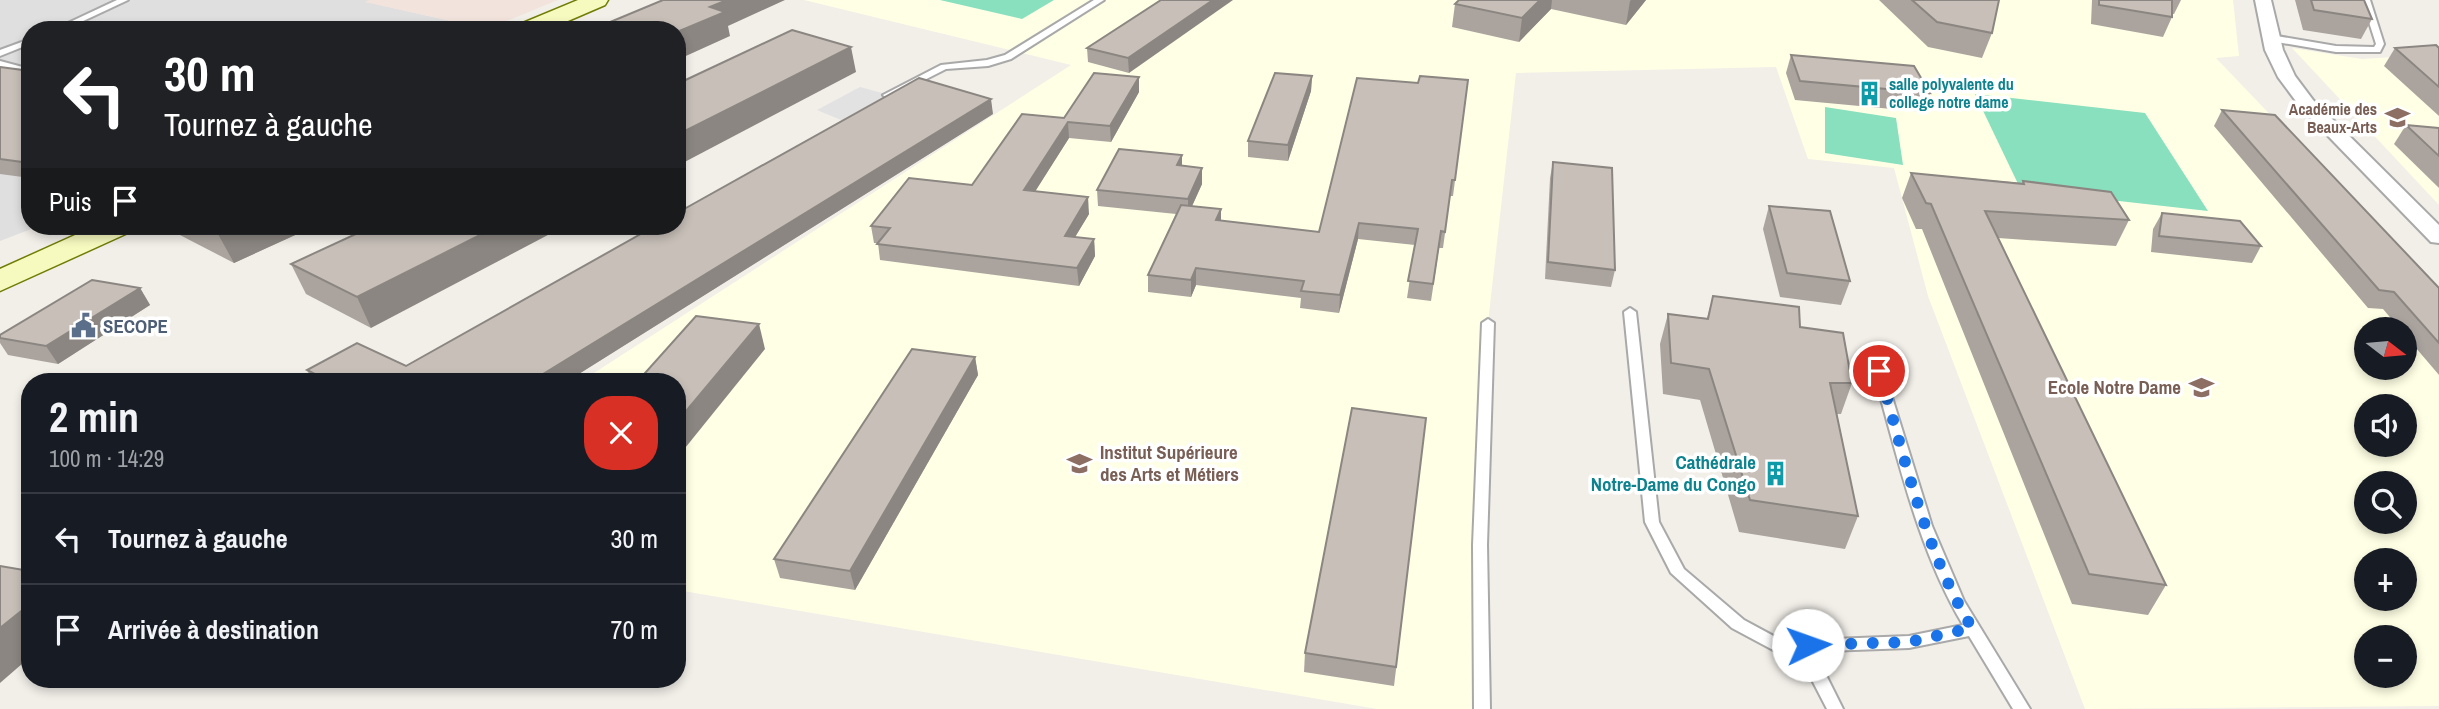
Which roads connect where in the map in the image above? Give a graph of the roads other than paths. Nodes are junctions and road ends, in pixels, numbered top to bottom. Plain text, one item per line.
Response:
1 (124, 0) edge
2 (597, 0) edge
3 (1100, 0) edge
4 (2263, 0) edge
5 (2366, 0) edge
6 (77, 21) edge
7 (547, 21) edge
8 (2271, 38) junction
9 (21, 45) edge
10 (0, 53) edge
11 (0, 64) edge
12 (21, 70) edge
13 (888, 95) edge
14 (100, 235) edge
15 (2439, 237) edge
16 (0, 281) edge
17 (1630, 312) dead end
18 (1488, 323) dead end
19 (1879, 371) dead end
20 (1972, 628) junction
21 (1781, 647) junction
22 (1482, 709) edge
23 (1835, 709) edge
24 (2022, 709) edge

1 - 6 lane
2 - 7 main road
3 - 13 lane
4 - 8 street
5 - 8 lane
8 - 15 street
9 - 10 lane
11 - 12 lane
14 - 16 main road
17 - 21 lane
18 - 22 lane
19 - 20 lane
20 - 21 lane
20 - 24 lane
21 - 23 lane

